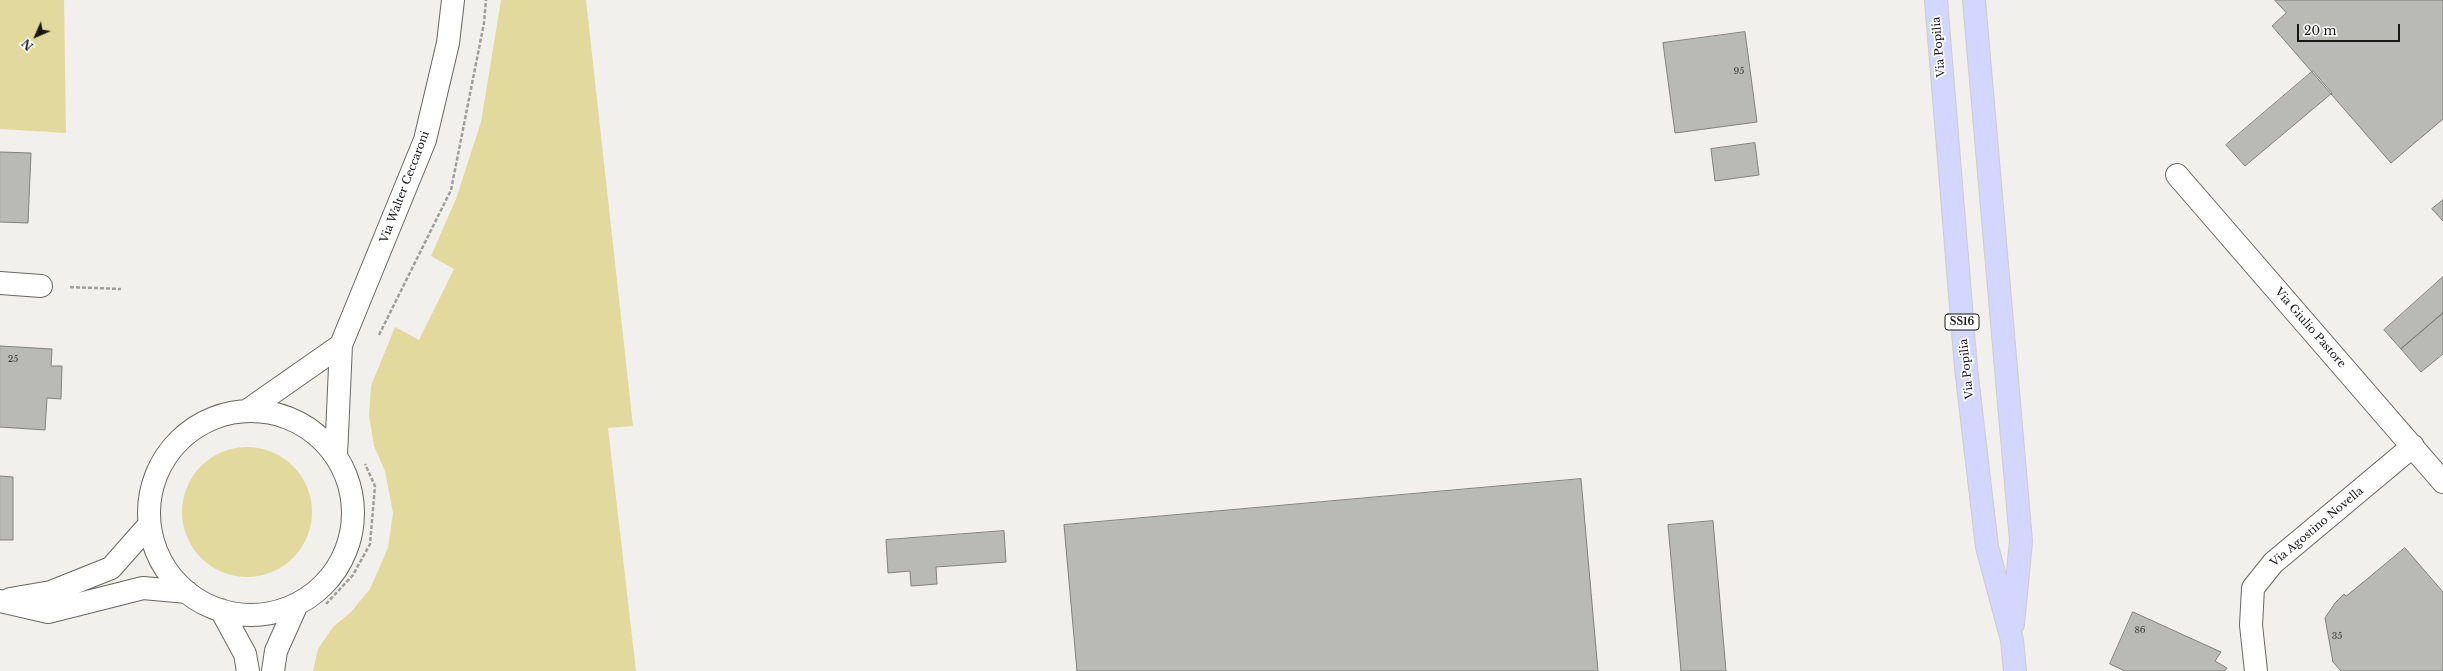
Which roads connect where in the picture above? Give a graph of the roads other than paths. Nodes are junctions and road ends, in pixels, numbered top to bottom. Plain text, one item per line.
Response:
1 (453, 0) edge
2 (1936, 0) edge
3 (1974, 0) edge
4 (2176, 175) dead end
5 (0, 283) edge
6 (41, 286) road end
7 (341, 345) junction
8 (248, 410) junction
9 (2413, 446) junction
10 (336, 456) junction
11 (2443, 482) edge
12 (149, 525) junction
13 (187, 592) junction
14 (0, 601) edge
15 (296, 604) junction
16 (221, 610) junction
17 (2012, 640) junction
18 (248, 671) edge
19 (273, 671) edge
20 (2015, 671) edge
21 (2256, 671) edge

1 - 7 street, Via Walter Ceccaroni
2 - 17 main road, Via Popilia / SS16
3 - 17 main road, Via Popilia / SS16
4 - 9 street, Via Giulio Pastore
5 - 6 street
7 - 8 street
7 - 10 street, Via Walter Ceccaroni
8 - 10 street
8 - 12 street
9 - 11 street, Via Giulio Pastore
9 - 21 street, Via Agostino Novella
10 - 15 street
12 - 13 street
12 - 14 street
13 - 14 street
13 - 16 street
15 - 16 street
15 - 19 street
16 - 18 street
17 - 20 main road, Via Popilia / SS16

